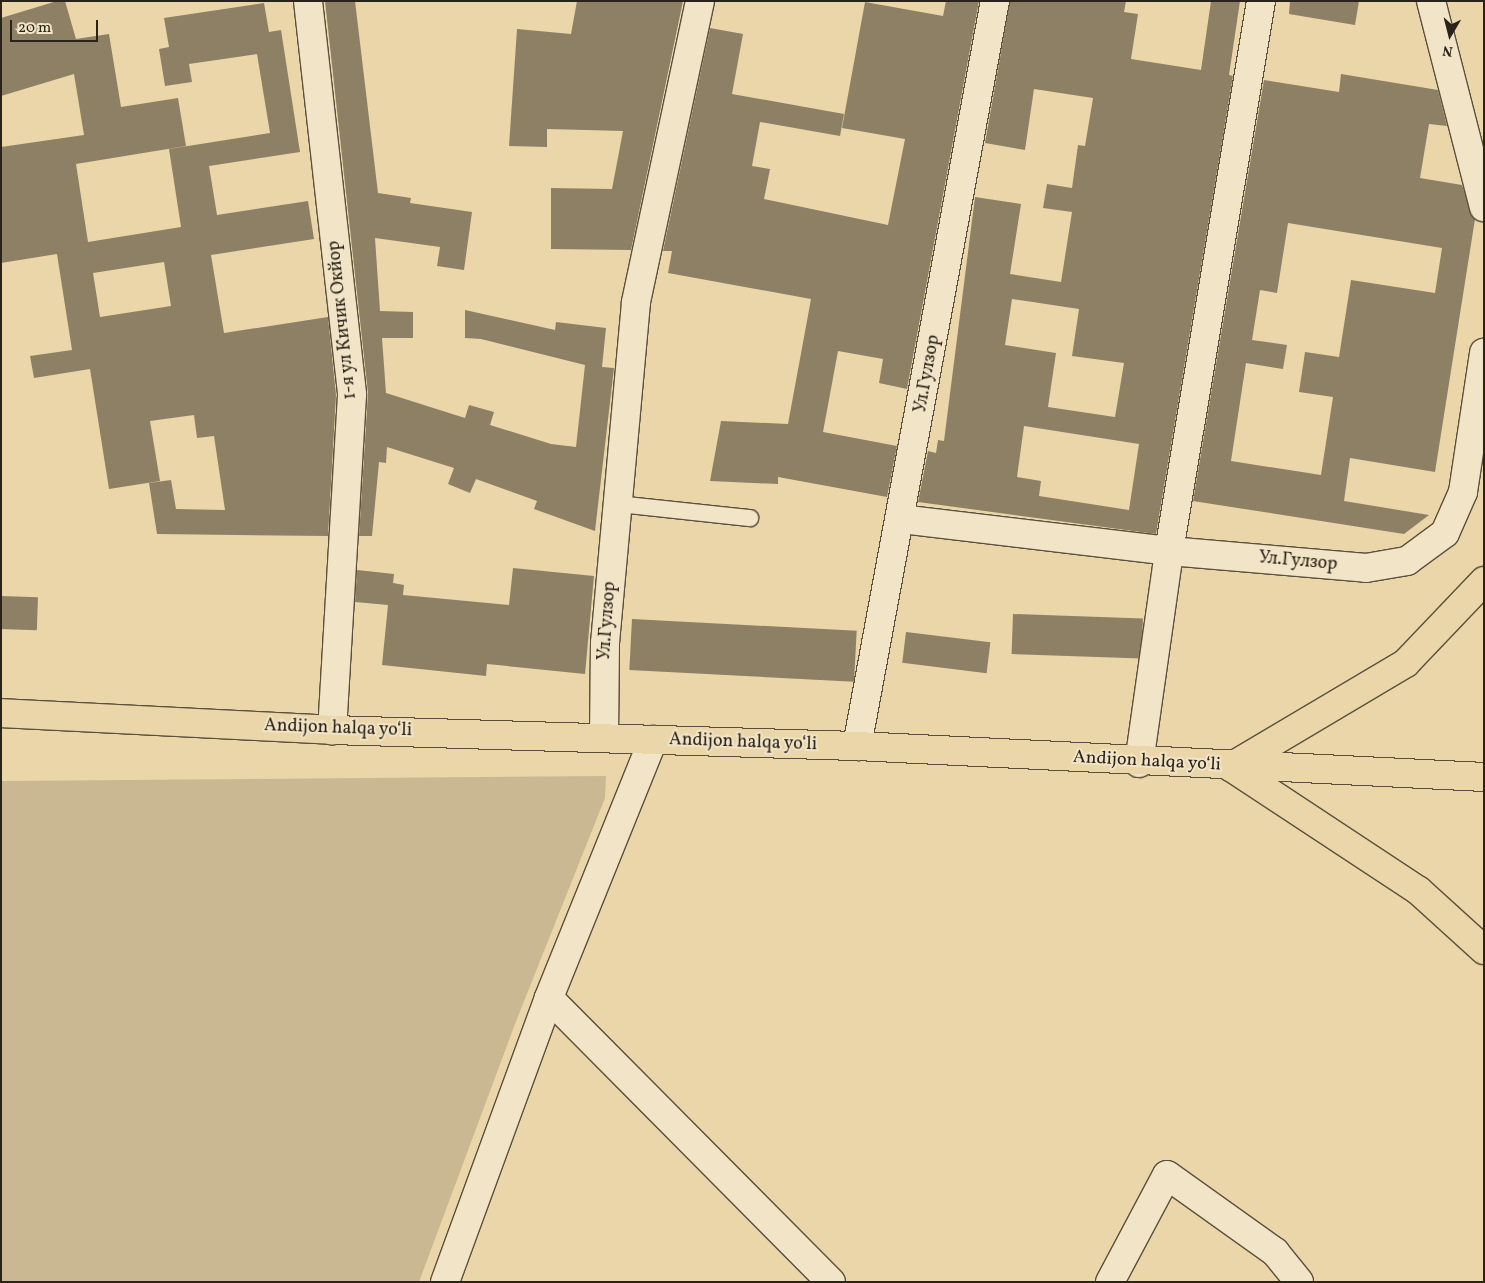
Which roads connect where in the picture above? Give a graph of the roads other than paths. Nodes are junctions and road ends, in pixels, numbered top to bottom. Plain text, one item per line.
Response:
1 (308, 1) edge
2 (700, 1) edge
3 (996, 1) edge
4 (1261, 1) edge
5 (1431, 1) edge
6 (1484, 207) edge
7 (1484, 353) edge
8 (618, 504) junction
9 (750, 518) dead end
10 (901, 519) junction
11 (1169, 551) junction
12 (1484, 581) edge
13 (1, 714) edge
14 (332, 730) junction
15 (604, 738) junction
16 (653, 740) junction
17 (857, 746) junction
18 (1139, 763) junction
19 (1231, 767) junction
20 (1484, 777) edge
21 (1484, 950) edge
22 (549, 998) junction
23 (445, 1282) edge
24 (831, 1282) edge
25 (1110, 1282) edge
26 (1299, 1282) edge

1 - 14 street, 1-я ул Кичик Окйор
2 - 8 street, Ул.Гулзор
3 - 10 street, Ул.Гулзор
4 - 11 street
5 - 6 street
7 - 11 street, Ул.Гулзор
8 - 9 lane
8 - 15 street, Ул.Гулзор
10 - 11 street, Ул.Гулзор
10 - 17 street, Ул.Гулзор
11 - 18 street
12 - 19 main road
13 - 14 main road, Andijon halqa yo‘li
14 - 15 main road, Andijon halqa yo‘li
15 - 16 main road, Andijon halqa yo‘li
16 - 17 main road, Andijon halqa yo‘li
16 - 22 street
17 - 18 main road, Andijon halqa yo‘li
18 - 19 main road, Andijon halqa yo‘li
19 - 20 main road, Andijon halqa yo‘li
19 - 21 main road
22 - 23 street
22 - 24 street
25 - 26 street

